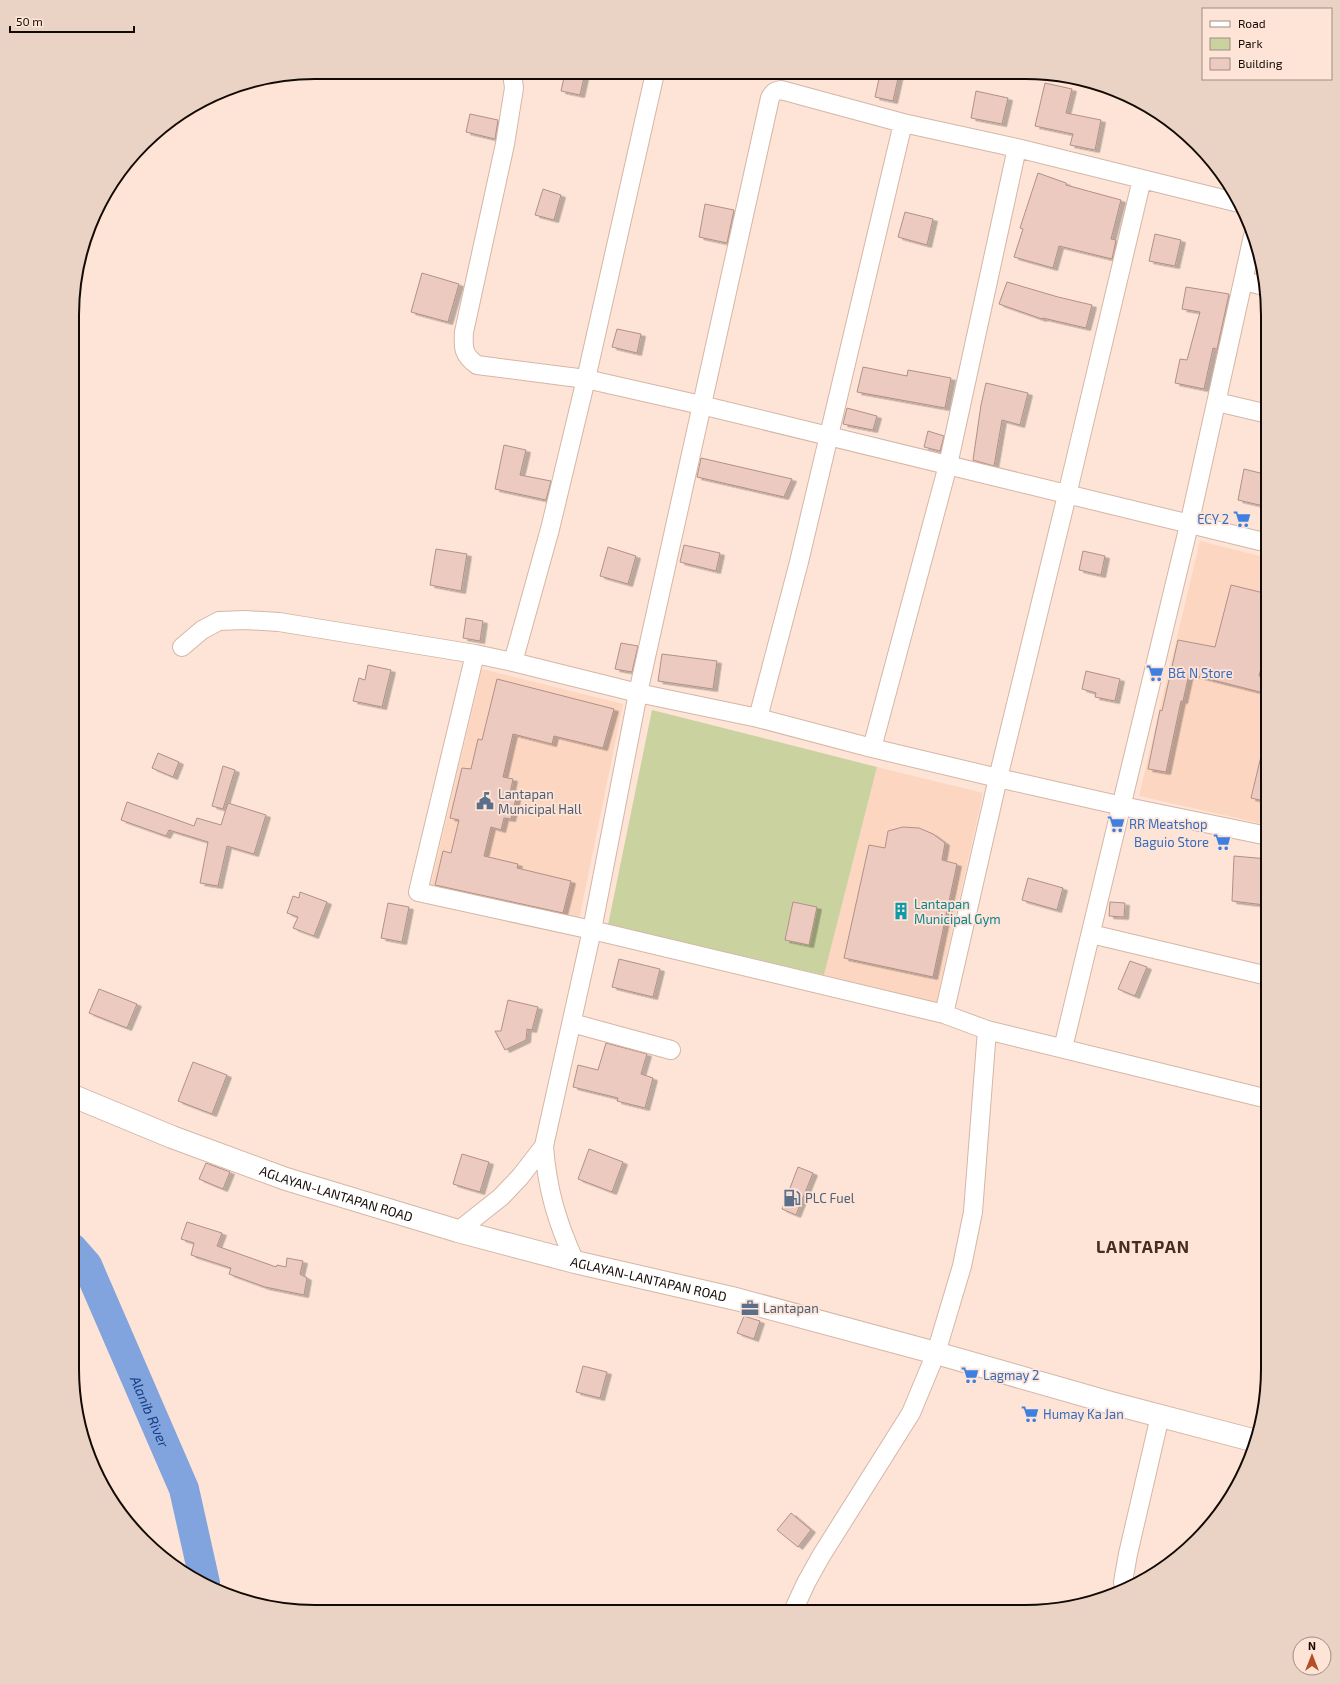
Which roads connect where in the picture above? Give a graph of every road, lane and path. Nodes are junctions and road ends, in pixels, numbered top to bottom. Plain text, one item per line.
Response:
1 (513, 79) edge
2 (654, 79) edge
3 (903, 123) junction
4 (1017, 148) junction
5 (1142, 179) junction
6 (1231, 201) edge
7 (1251, 247) edge
8 (1244, 281) junction
9 (1259, 285) edge
10 (586, 379) junction
11 (1218, 402) junction
12 (701, 405) junction
13 (1261, 412) edge
14 (828, 437) junction
15 (948, 465) junction
16 (1068, 495) junction
17 (1189, 525) junction
18 (1261, 541) edge
19 (182, 647) dead end
20 (475, 654) junction
21 (513, 662) junction
22 (638, 693) junction
23 (758, 718) junction
24 (872, 748) junction
25 (998, 778) junction
26 (1122, 806) junction
27 (1261, 835) edge
28 (592, 930) junction
29 (1091, 934) junction
30 (1261, 974) edge
31 (944, 1014) junction
32 (572, 1023) junction
33 (987, 1030) junction
34 (1063, 1048) junction
35 (672, 1050) dead end
36 (1261, 1097) edge
37 (79, 1099) edge
38 (544, 1146) junction
39 (458, 1231) junction
40 (575, 1262) junction
41 (936, 1353) junction
42 (1160, 1416) junction
43 (1250, 1439) edge
44 (1123, 1583) edge
45 (796, 1605) edge

1 - 10 street
2 - 10 street
3 - 4 street
3 - 12 street
3 - 14 street
4 - 5 street
4 - 15 street
5 - 6 street
5 - 16 street
7 - 8 street
8 - 9 street
8 - 11 street
10 - 12 street
10 - 21 street
11 - 13 street
11 - 17 street
12 - 14 street
12 - 22 street
14 - 15 street
14 - 23 street
15 - 16 street
15 - 24 street
16 - 17 street
16 - 25 street
17 - 18 street
17 - 26 street
19 - 20 street
20 - 21 street
20 - 28 street
21 - 22 street
22 - 23 street
22 - 28 street
23 - 24 street
24 - 25 street
25 - 26 street
25 - 31 street
26 - 27 street
26 - 29 street
28 - 31 street
28 - 32 street
29 - 30 street
29 - 34 street
31 - 33 street
32 - 35 street
32 - 38 street
33 - 34 street
33 - 41 street
34 - 36 street
37 - 39 main road, AGLAYAN-LANTAPAN ROAD
38 - 39 street
38 - 40 street
39 - 40 main road, AGLAYAN-LANTAPAN ROAD
40 - 41 main road, AGLAYAN-LANTAPAN ROAD
41 - 42 main road, AGLAYAN-LANTAPAN ROAD
41 - 45 street
42 - 43 main road, AGLAYAN-LANTAPAN ROAD
42 - 44 street

